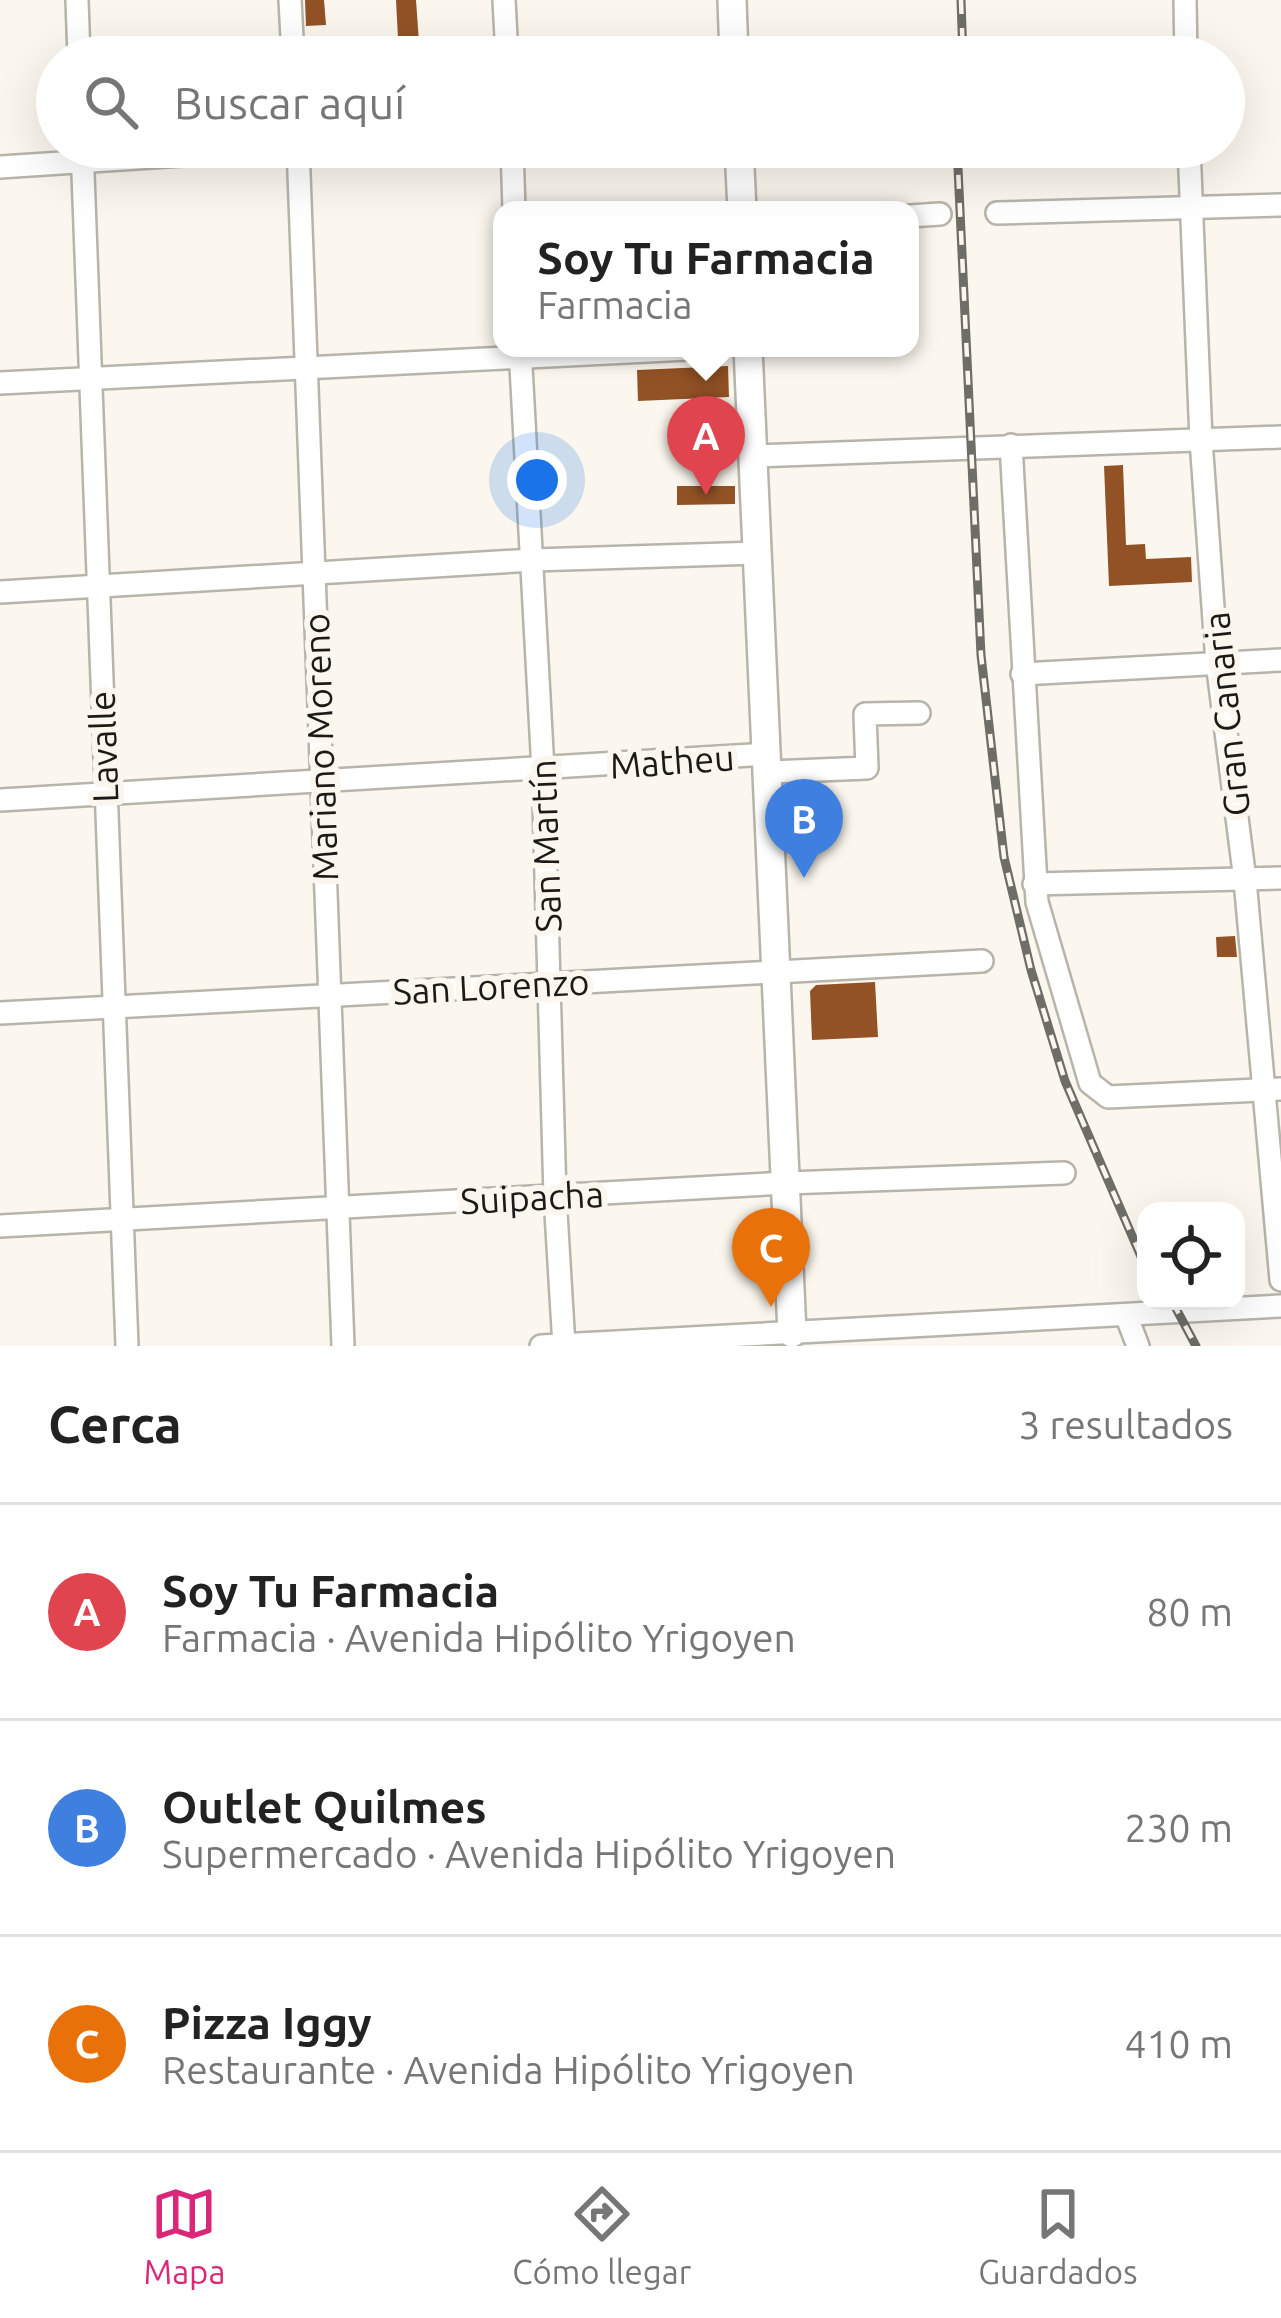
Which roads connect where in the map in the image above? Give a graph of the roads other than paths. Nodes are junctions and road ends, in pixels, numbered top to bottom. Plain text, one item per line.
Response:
1 (77, 0) edge
2 (290, 0) edge
3 (504, 0) edge
4 (732, 0) edge
5 (1185, 0) edge
6 (78, 36) edge
7 (292, 36) edge
8 (506, 36) edge
9 (733, 36) edge
10 (1186, 36) edge
11 (36, 161) edge
12 (0, 167) edge
13 (83, 168) edge
14 (300, 168) edge
15 (513, 168) edge
16 (740, 168) edge
17 (1189, 168) edge
18 (514, 201) edge
19 (742, 201) edge
20 (1281, 205) edge
21 (1190, 208) junction
22 (940, 214) dead end
23 (997, 214) dead end
24 (919, 215) edge
25 (493, 355) edge
26 (520, 357) edge
27 (748, 357) edge
28 (304, 366) junction
29 (91, 377) junction
30 (0, 383) edge
31 (1281, 437) edge
32 (1202, 440) junction
33 (1011, 445) junction
34 (754, 456) junction
35 (758, 553) junction
36 (533, 560) junction
37 (313, 571) junction
38 (97, 586) junction
39 (0, 592) edge
40 (1281, 660) edge
41 (1217, 662) junction
42 (1022, 674) junction
43 (920, 712) dead end
44 (769, 763) junction
45 (543, 770) junction
46 (324, 780) junction
47 (104, 796) junction
48 (0, 800) edge
49 (1281, 878) edge
50 (1245, 880) junction
51 (1034, 884) junction
52 (982, 961) dead end
53 (777, 971) junction
54 (549, 982) junction
55 (328, 995) junction
56 (113, 1007) junction
57 (0, 1013) edge
58 (1274, 1089) edge
59 (1064, 1173) dead end
60 (786, 1183) junction
61 (555, 1196) junction
62 (339, 1206) junction
63 (122, 1219) junction
64 (0, 1226) edge
65 (1281, 1280) edge
66 (1281, 1306) edge
67 (1126, 1316) junction
68 (1016, 1322) junction
69 (792, 1340) edge
70 (127, 1346) edge
71 (344, 1346) edge
72 (541, 1346) edge
73 (564, 1346) edge
74 (1017, 1346) edge
75 (1138, 1346) edge

1 - 6 street
2 - 7 street
3 - 8 street
4 - 9 main road
5 - 10 street
11 - 12 street
13 - 29 street, Lavalle
14 - 28 street, Mariano Moreno
15 - 18 street
16 - 19 main road
17 - 21 street, Gran Canaria
20 - 21 street
21 - 23 street
21 - 32 street, Gran Canaria
22 - 24 street
25 - 28 street
26 - 36 street, San Martín
27 - 34 main road
28 - 29 street
28 - 37 street, Mariano Moreno
29 - 30 street
29 - 38 street, Lavalle
31 - 32 street
32 - 33 street
32 - 41 street, Gran Canaria
33 - 34 street
33 - 42 street
34 - 35 main road
35 - 36 street
35 - 44 main road
36 - 37 street
36 - 45 street, San Martín
37 - 38 street
37 - 46 street, Mariano Moreno
38 - 39 street
38 - 47 street, Lavalle
40 - 41 street
41 - 42 street
41 - 50 street, Gran Canaria
42 - 51 street
43 - 44 street, Matheu
44 - 45 street, Matheu
44 - 53 main road
45 - 46 street, Matheu
45 - 54 street, San Martín
46 - 47 street, Matheu
46 - 55 street, Mariano Moreno
47 - 48 street, Matheu
47 - 56 street, Lavalle
49 - 50 street
50 - 51 street
50 - 58 street, Gran Canaria
51 - 58 street
52 - 53 street, San Lorenzo
53 - 54 street, San Lorenzo
53 - 60 main road
54 - 55 street, San Lorenzo
54 - 61 street, San Martín
55 - 56 street, San Lorenzo
55 - 62 street, Mariano Moreno
56 - 57 street, San Lorenzo
56 - 63 street, Lavalle
58 - 65 street, Gran Canaria
59 - 60 street, Suipacha
60 - 61 street, Suipacha
60 - 69 main road
61 - 62 street, Suipacha
61 - 73 street, San Martín
62 - 63 street, Suipacha
62 - 71 street, Mariano Moreno
63 - 64 street, Suipacha
63 - 70 street, Lavalle
66 - 67 street
67 - 68 street
67 - 75 street
68 - 69 street
68 - 74 street
69 - 73 street
72 - 73 street

